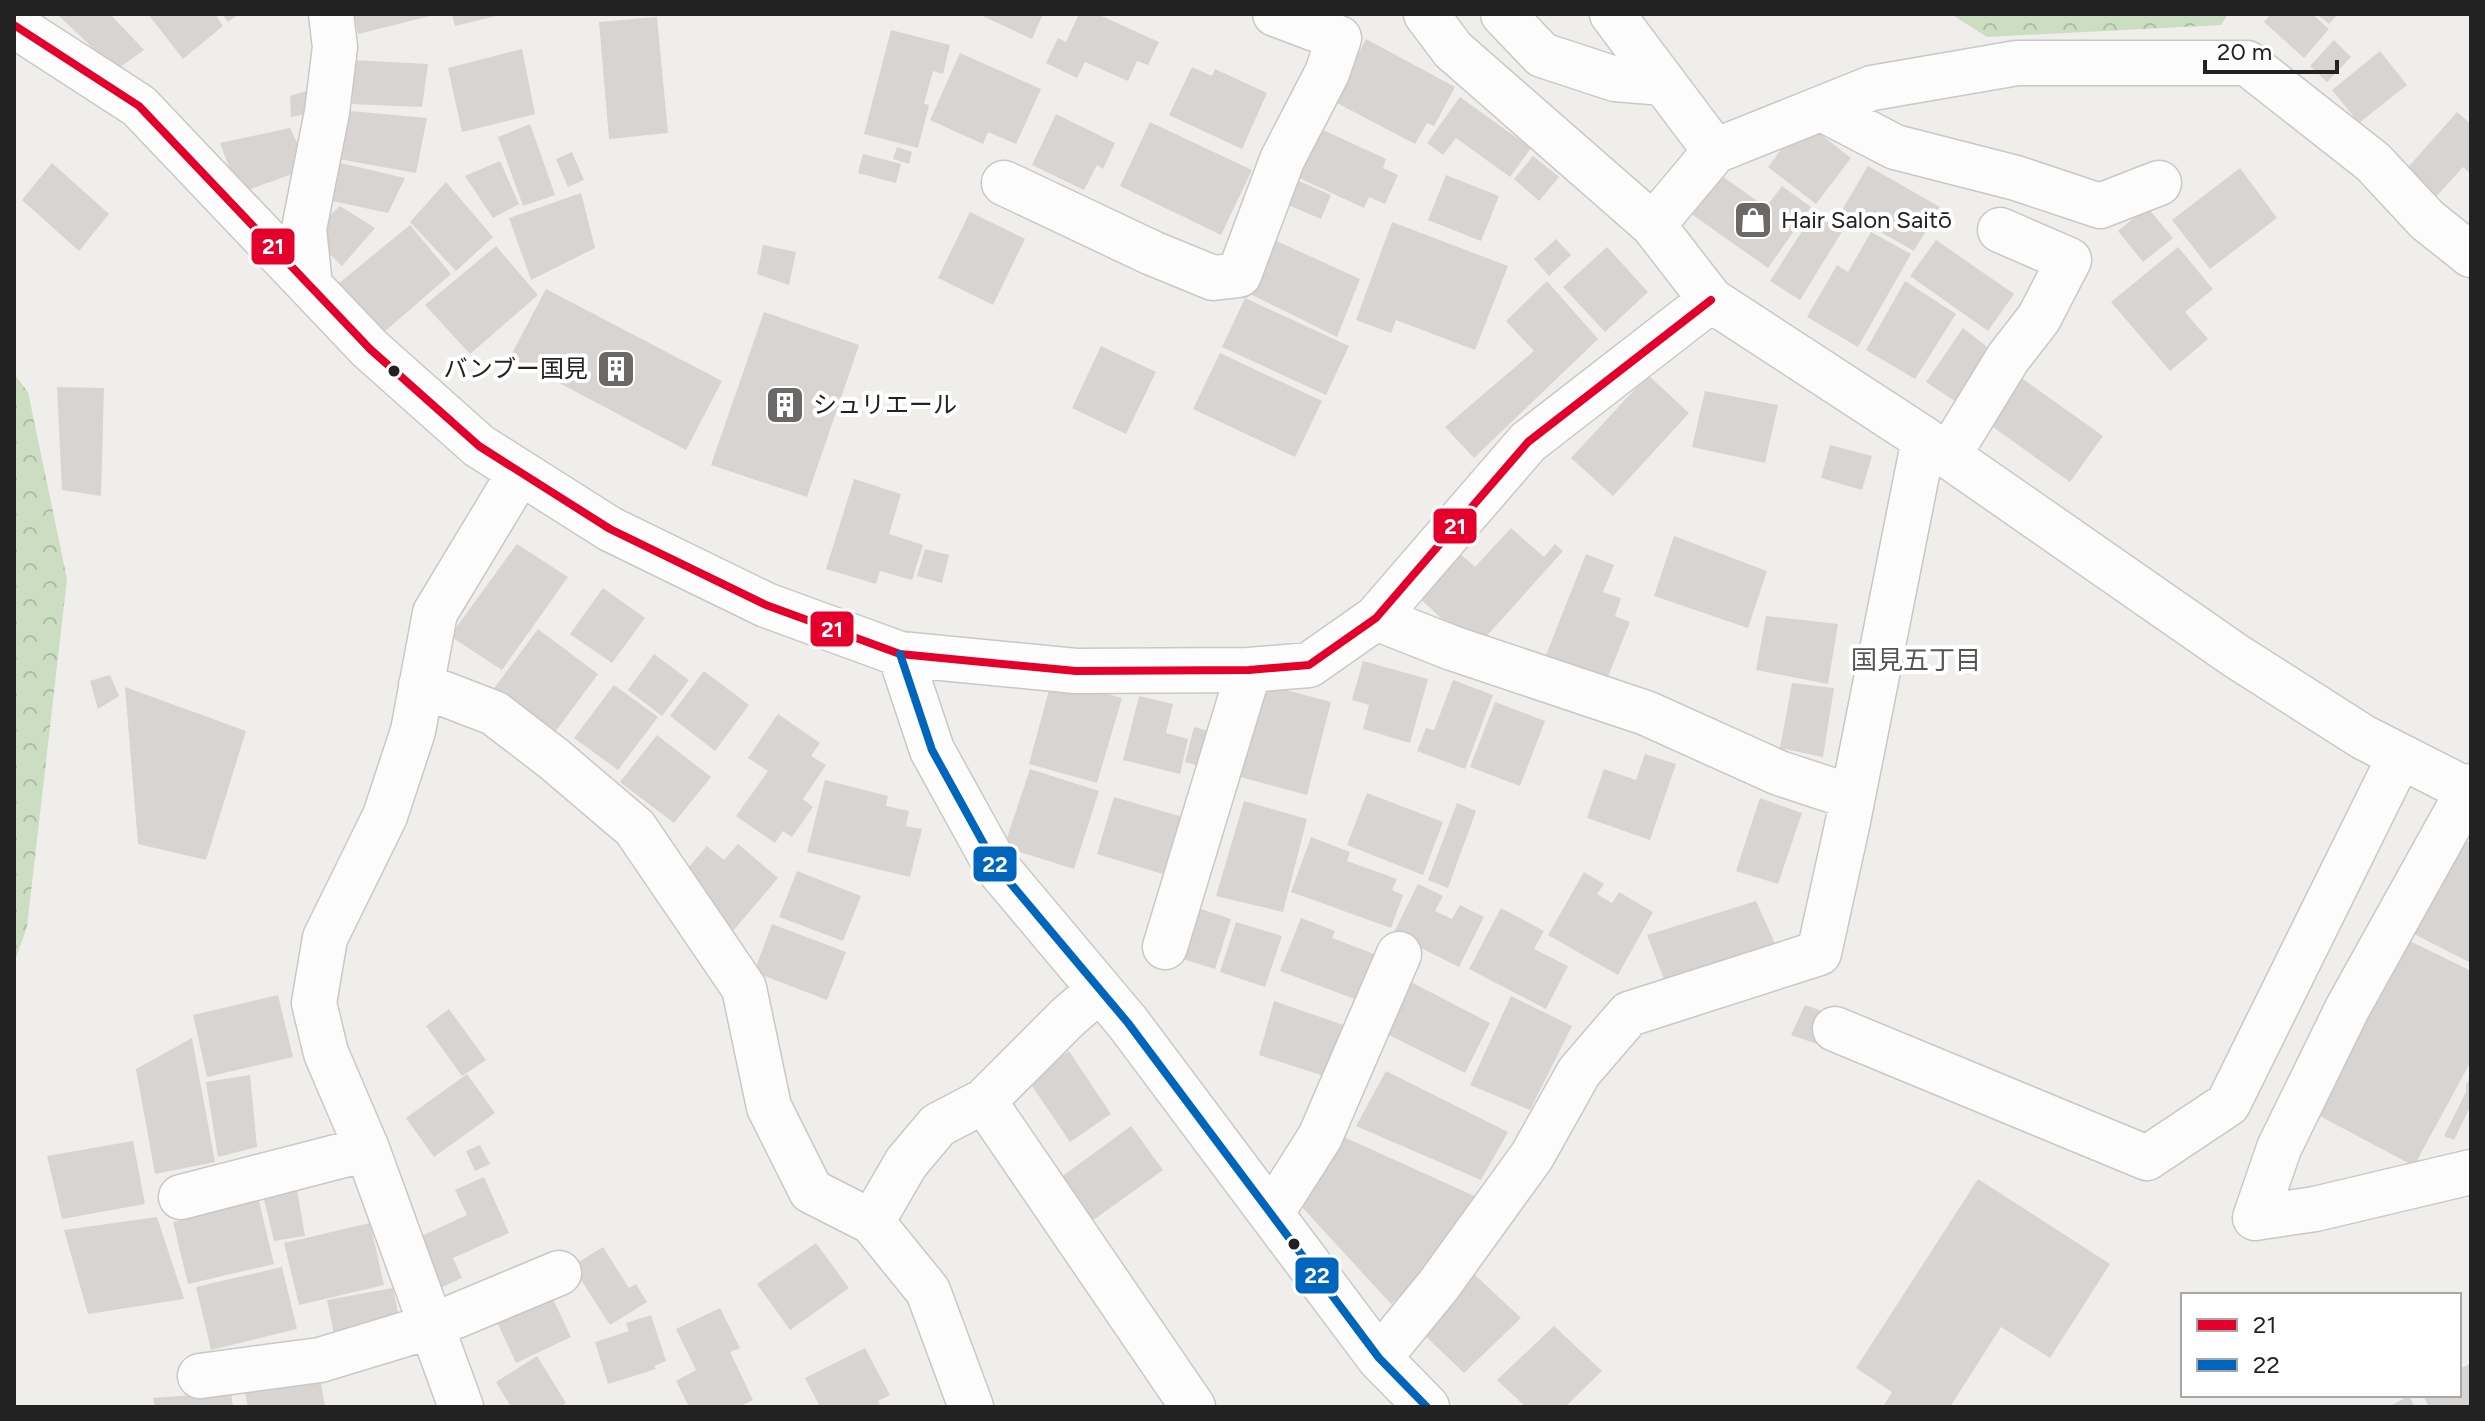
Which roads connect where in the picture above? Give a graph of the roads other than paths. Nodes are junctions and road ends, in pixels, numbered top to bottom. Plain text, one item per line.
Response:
1 (331, 14) edge
2 (1275, 14) edge
3 (1426, 14) edge
4 (1503, 14) edge
5 (1612, 14) edge
6 (14, 25) edge
7 (1351, 26) edge
8 (1664, 83) junction
9 (1822, 109) junction
10 (1715, 151) junction
11 (1004, 183) dead end
12 (2159, 183) dead end
13 (1653, 225) junction
14 (2000, 230) dead end
15 (2471, 255) edge
16 (310, 286) junction
17 (1711, 300) junction
18 (1936, 448) junction
19 (520, 472) junction
20 (1376, 618) junction
21 (900, 654) junction
22 (1249, 670) junction
23 (421, 685) junction
24 (2400, 756) junction
25 (2470, 789) edge
26 (1852, 797) junction
27 (1165, 947) dead end
28 (1399, 954) dead end
29 (1099, 990) junction
30 (1835, 1029) dead end
31 (984, 1101) junction
32 (367, 1149) junction
33 (2471, 1172) edge
34 (181, 1197) dead end
35 (1271, 1214) junction
36 (872, 1222) junction
37 (559, 1273) dead end
38 (432, 1326) junction
39 (1379, 1358) junction
40 (200, 1376) dead end
41 (461, 1407) edge
42 (971, 1407) edge
43 (1193, 1407) edge
44 (1427, 1407) edge

1 - 16 street
2 - 7 street
3 - 13 street
4 - 8 street
5 - 8 street
6 - 16 street
7 - 11 street
8 - 10 street
9 - 10 street
9 - 12 street
9 - 15 street
10 - 13 street
13 - 17 street
14 - 18 street
16 - 19 street
17 - 18 street
17 - 20 street
18 - 24 street
18 - 26 street
19 - 21 street
19 - 23 street
20 - 22 street
20 - 26 street
21 - 22 street
21 - 29 street
22 - 27 street
23 - 32 street
23 - 36 street
24 - 25 street
24 - 30 street
25 - 33 street
26 - 39 street
28 - 35 street
29 - 31 street
29 - 35 street
31 - 36 street
31 - 43 street
32 - 34 street
32 - 38 street
35 - 39 street
36 - 42 street
37 - 38 street
38 - 40 street
38 - 41 street
39 - 44 street

